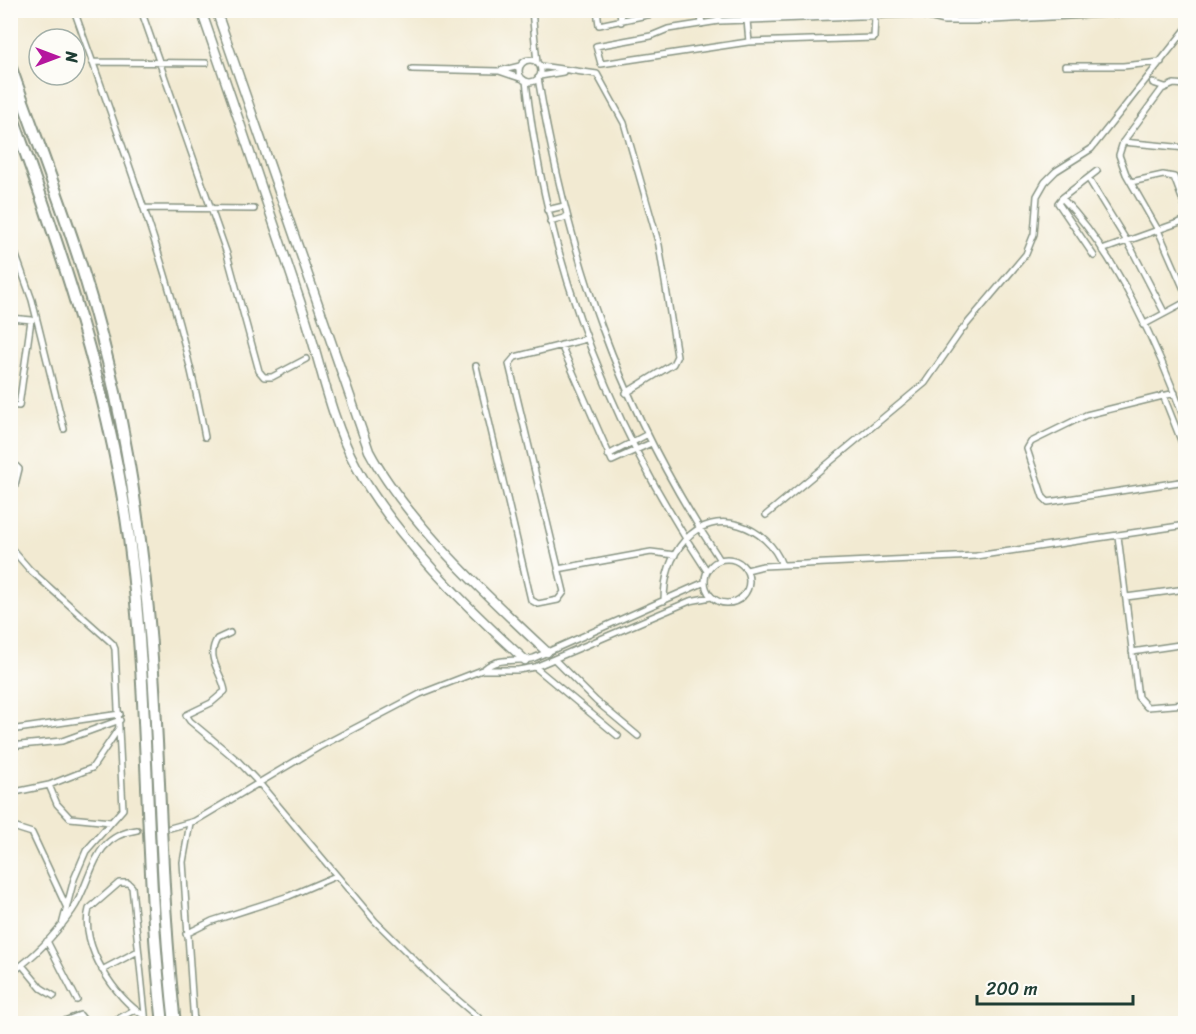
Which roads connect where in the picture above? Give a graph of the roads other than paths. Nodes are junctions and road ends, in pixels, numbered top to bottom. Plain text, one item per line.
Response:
1 (74, 10) edge
2 (141, 10) edge
3 (201, 10) edge
4 (216, 10) edge
5 (532, 10) edge
6 (597, 10) edge
7 (620, 10) edge
8 (671, 10) edge
9 (700, 10) edge
10 (718, 10) edge
11 (743, 10) edge
12 (785, 10) edge
13 (1004, 10) edge
14 (1180, 10) edge
15 (838, 13) edge
16 (899, 13) edge
17 (1092, 13) edge
18 (812, 14) edge
19 (875, 15) junction
20 (785, 18) junction
21 (1004, 19) junction
22 (745, 20) junction
23 (719, 21) junction
24 (621, 22) junction
25 (702, 24) junction
26 (1185, 29) edge
27 (749, 42) junction
28 (92, 62) junction
29 (1161, 62) junction
30 (159, 63) junction
31 (206, 63) dead end
32 (538, 64) junction
33 (10, 65) edge
34 (520, 66) junction
35 (1065, 66) dead end
36 (412, 69) dead end
37 (499, 71) junction
38 (565, 71) junction
39 (539, 77) junction
40 (524, 80) junction
41 (1153, 83) dead end
42 (1185, 85) edge
43 (1165, 87) junction
44 (10, 110) edge
45 (1123, 142) junction
46 (1185, 148) edge
47 (1097, 171) dead end
48 (1088, 178) junction
49 (1131, 182) junction
50 (1062, 198) junction
51 (564, 206) junction
52 (144, 208) junction
53 (211, 209) junction
54 (254, 209) dead end
55 (1185, 209) edge
56 (547, 210) junction
57 (567, 217) junction
58 (1185, 220) edge
59 (550, 222) junction
60 (1158, 230) junction
61 (10, 240) edge
62 (1126, 241) junction
63 (1102, 249) junction
64 (1094, 256) dead end
65 (1185, 272) edge
66 (1177, 274) junction
67 (1185, 294) edge
68 (1185, 302) edge
69 (1164, 312) junction
70 (10, 318) edge
71 (34, 320) junction
72 (1143, 325) junction
73 (586, 339) junction
74 (561, 345) junction
75 (306, 358) dead end
76 (476, 366) dead end
77 (626, 393) junction
78 (1175, 393) junction
79 (1163, 395) junction
80 (1185, 398) edge
81 (1177, 401) junction
82 (10, 405) edge
83 (1185, 424) edge
84 (64, 429) dead end
85 (646, 435) junction
86 (205, 437) dead end
87 (631, 442) junction
88 (651, 443) junction
89 (635, 450) junction
90 (1185, 453) edge
91 (608, 454) junction
92 (10, 460) edge
93 (1185, 481) edge
94 (10, 505) edge
95 (766, 515) dead end
96 (1185, 525) edge
97 (700, 529) junction
98 (1118, 536) junction
99 (686, 539) junction
100 (10, 547) edge
101 (675, 555) junction
102 (720, 560) junction
103 (782, 565) junction
104 (558, 569) junction
105 (747, 570) junction
106 (707, 571) junction
107 (705, 582) junction
108 (1185, 589) edge
109 (711, 597) junction
110 (1126, 597) junction
111 (664, 601) junction
112 (230, 633) dead end
113 (1185, 644) edge
114 (550, 651) junction
115 (1132, 652) junction
116 (557, 658) junction
117 (525, 660) junction
118 (507, 661) junction
119 (535, 667) junction
120 (482, 670) junction
121 (506, 670) junction
122 (1185, 704) edge
123 (120, 720) junction
124 (10, 730) edge
125 (618, 736) dead end
126 (638, 736) dead end
127 (10, 746) edge
128 (260, 784) junction
129 (49, 785) junction
130 (10, 793) edge
131 (111, 822) junction
132 (190, 823) junction
133 (10, 826) edge
134 (170, 828) tunnel mouth
135 (137, 830) tunnel mouth
136 (336, 876) junction
137 (66, 906) junction
138 (62, 925) junction
139 (186, 934) junction
140 (47, 941) junction
141 (138, 951) junction
142 (22, 965) junction
143 (102, 970) junction
144 (10, 974) edge
145 (54, 996) dead end
146 (77, 1000) dead end
147 (134, 1010) junction
148 (146, 1016) junction
149 (62, 1022) dead end
150 (87, 1023) edge
151 (110, 1023) edge
152 (146, 1023) edge
153 (161, 1023) edge
154 (175, 1023) edge
155 (194, 1023) edge
156 (486, 1023) edge

1 - 28 street
2 - 30 street
3 - 117 street
4 - 114 street
5 - 32 street
6 - 24 street
7 - 24 street
8 - 24 street
9 - 25 street
10 - 23 street
11 - 22 street
12 - 20 street
13 - 21 street
14 - 17 street
15 - 18 street
15 - 19 street
16 - 19 street
16 - 21 street
17 - 21 street
18 - 20 street
19 - 27 street
20 - 22 street
22 - 23 street
22 - 27 street
23 - 25 street
25 - 27 street
26 - 29 street
28 - 30 street
28 - 52 street
29 - 35 street
29 - 95 street
30 - 31 street
30 - 53 street
32 - 34 street
32 - 38 street
32 - 39 street
33 - 154 highway
34 - 37 street
34 - 40 street
36 - 37 street
37 - 40 street
38 - 39 street
38 - 77 street
39 - 40 street
39 - 51 street
40 - 56 street
41 - 43 street
42 - 43 street
43 - 45 street
44 - 153 highway
45 - 46 street
45 - 49 street
47 - 48 street
48 - 50 street
48 - 62 street
49 - 55 street
49 - 60 street
50 - 63 street
50 - 64 street
51 - 56 street
51 - 57 street
52 - 53 street
52 - 86 street
53 - 54 street
53 - 75 street
56 - 59 street
57 - 59 street
57 - 77 street
58 - 60 street
59 - 73 street
60 - 62 street
60 - 66 street
61 - 71 street
62 - 63 street
62 - 69 street
63 - 72 street
65 - 66 street
66 - 67 street
68 - 69 street
69 - 72 street
70 - 71 street
71 - 82 street
71 - 84 street
72 - 78 street
73 - 74 street
73 - 87 street
74 - 91 street
74 - 104 street
76 - 104 street
77 - 85 street
78 - 79 street
78 - 81 street
79 - 90 street
79 - 93 street
80 - 81 street
81 - 83 street
85 - 87 street
85 - 88 street
87 - 89 street
87 - 91 street
88 - 89 street
88 - 97 street
89 - 91 street
89 - 99 street
92 - 94 street
96 - 98 street
97 - 99 street
97 - 102 street
97 - 103 street
98 - 103 street
98 - 110 street
99 - 101 street
99 - 106 street
100 - 123 street
101 - 104 street
101 - 111 street
102 - 105 street
102 - 106 street
103 - 105 street
105 - 109 street
106 - 107 street
107 - 109 street
107 - 111 street
108 - 110 street
109 - 116 street
110 - 115 street
111 - 114 street
112 - 128 street
113 - 115 street
114 - 116 street
114 - 117 street
115 - 122 street
116 - 119 street
116 - 126 street
117 - 118 street
118 - 120 street
118 - 121 street
119 - 121 street
119 - 125 street
120 - 121 street
120 - 128 street
123 - 124 street
123 - 127 street
123 - 129 street
123 - 131 street
128 - 132 street
128 - 136 street
129 - 130 street
129 - 131 street
131 - 137 street
132 - 134 street
132 - 139 street
133 - 137 street
135 - 138 street
136 - 139 street
136 - 156 street
137 - 138 street
138 - 140 street
139 - 155 street
140 - 142 street
140 - 146 street
141 - 143 street
141 - 143 street
141 - 148 street
142 - 144 street
142 - 145 street
143 - 147 street
147 - 148 street
147 - 151 street
148 - 152 street
149 - 150 street

